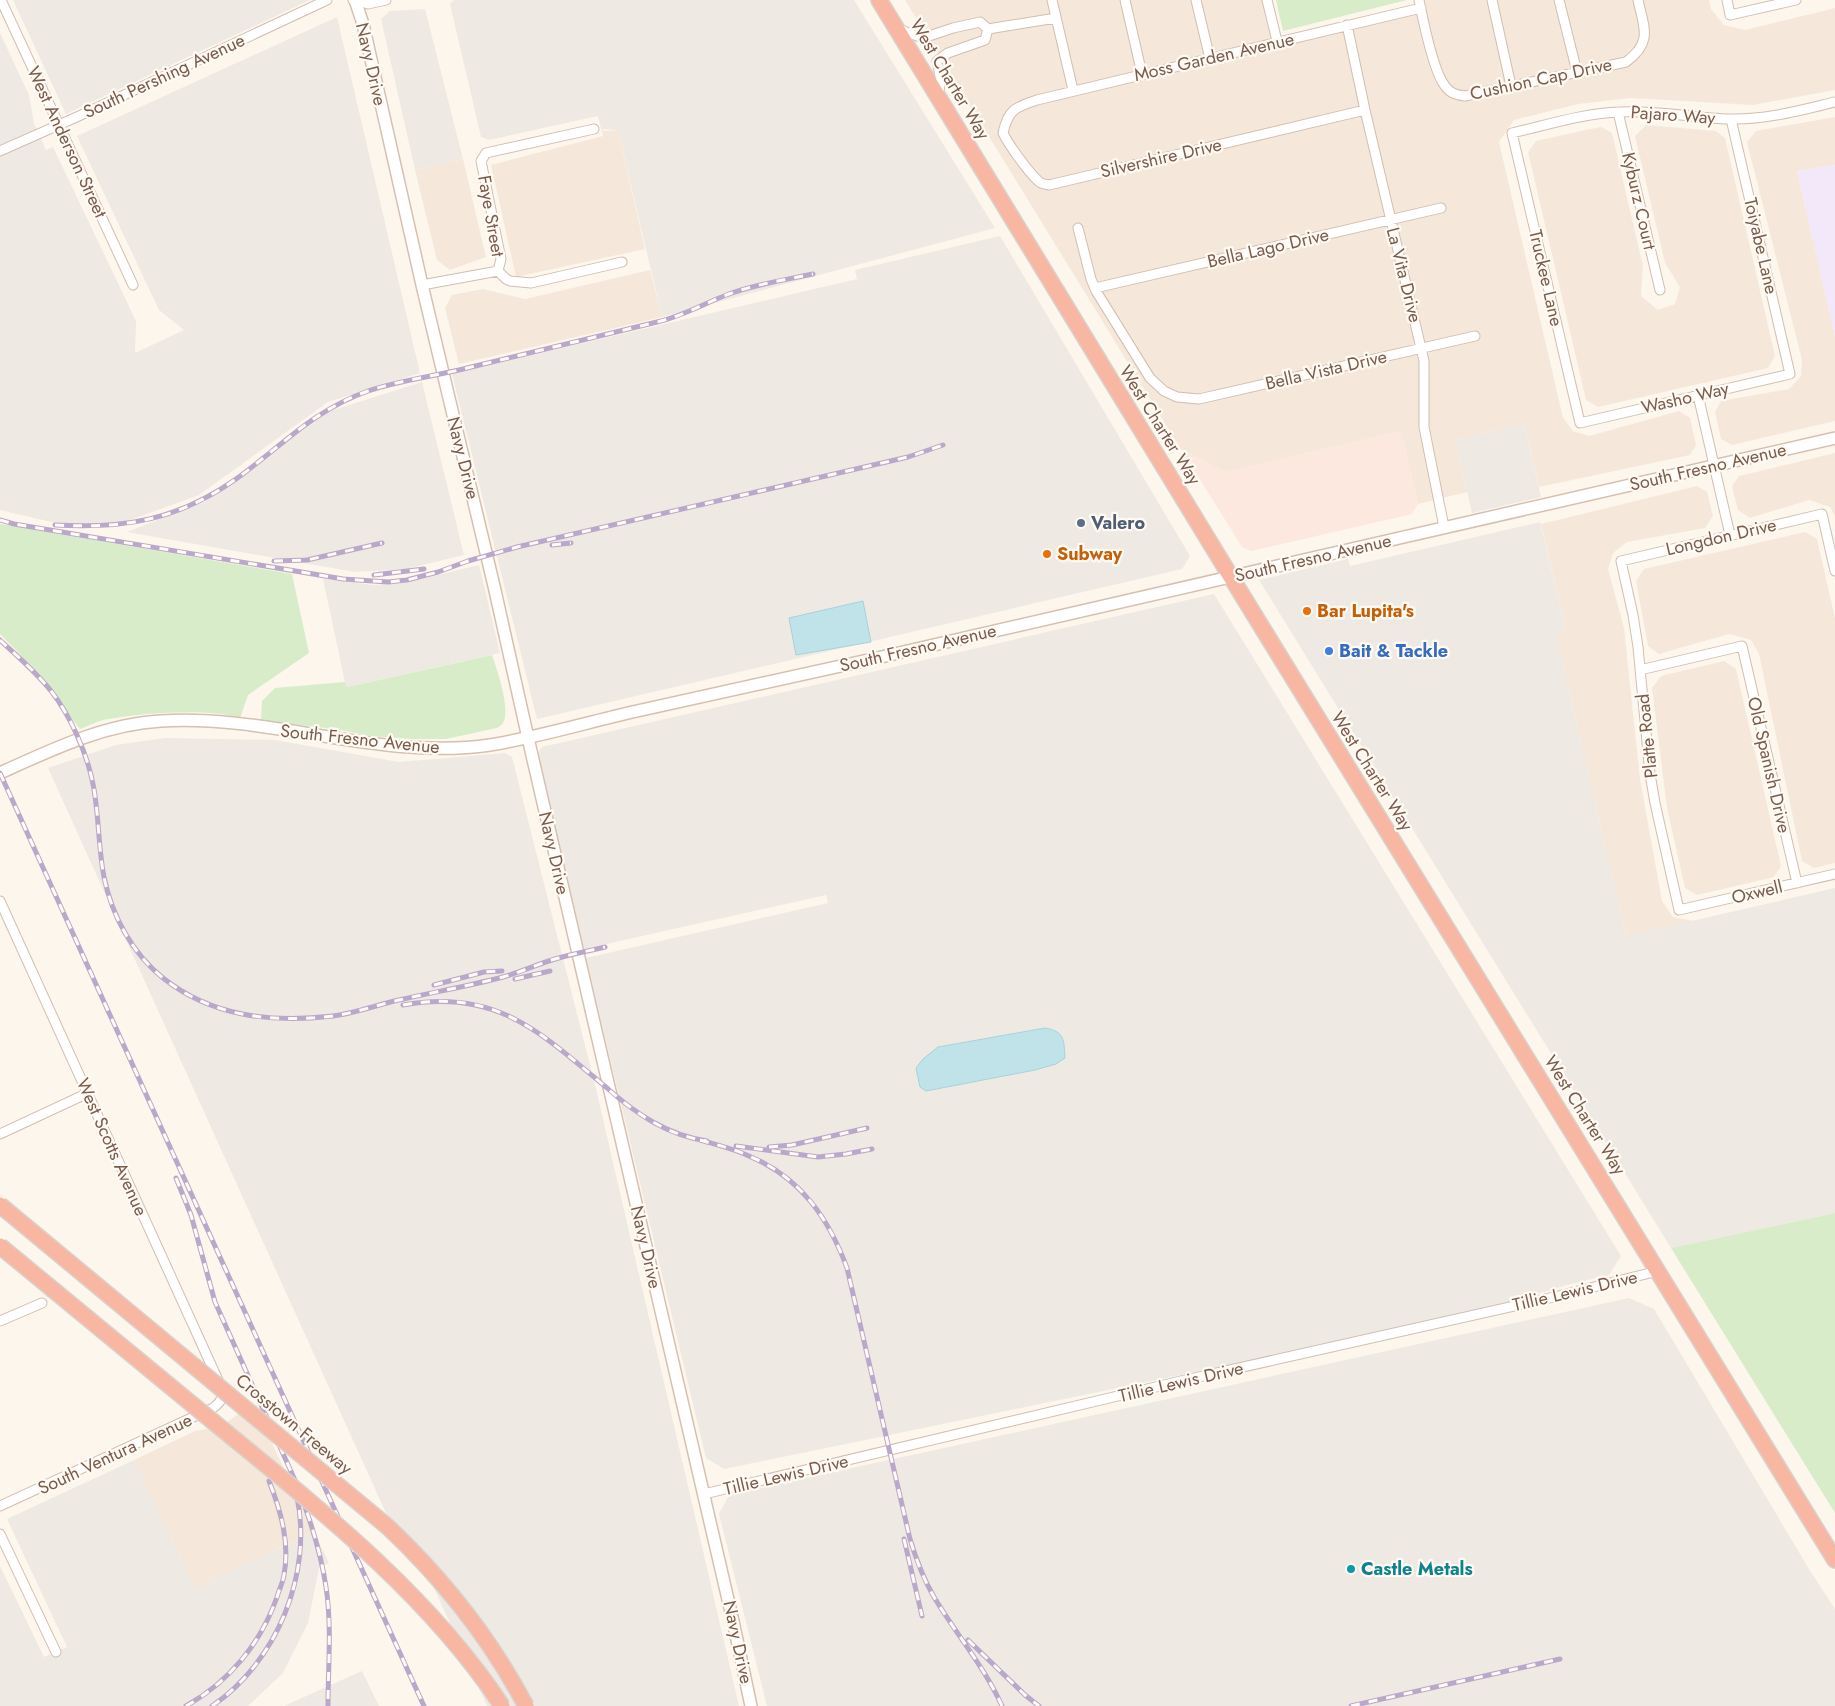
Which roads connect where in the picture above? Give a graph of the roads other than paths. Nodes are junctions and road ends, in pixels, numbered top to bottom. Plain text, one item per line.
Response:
1 (0, 0) edge
2 (327, 0) edge
3 (386, 0) edge
4 (879, 0) edge
5 (1052, 0) edge
6 (1125, 0) edge
7 (1196, 0) edge
8 (1267, 0) edge
9 (1492, 0) edge
10 (1559, 0) edge
11 (1638, 0) edge
12 (1727, 0) edge
13 (1796, 0) edge
14 (354, 1) edge
15 (1420, 4) edge
16 (1056, 18) junction
17 (1347, 25) junction
18 (898, 29) junction
19 (988, 29) junction
20 (1277, 41) junction
21 (1210, 59) junction
22 (1577, 72) junction
23 (1142, 74) junction
24 (1511, 86) junction
25 (1073, 90) junction
26 (938, 94) junction
27 (1835, 102) edge
28 (1365, 110) junction
29 (1010, 112) joint
30 (1618, 112) junction
31 (1731, 119) junction
32 (60, 124) junction
33 (594, 129) dead end
34 (1512, 133) joint
35 (0, 150) edge
36 (1441, 208) dead end
37 (1390, 220) junction
38 (1078, 228) dead end
39 (622, 262) dead end
40 (498, 271) junction
41 (133, 285) dead end
42 (422, 285) junction
43 (1095, 288) junction
44 (1660, 290) dead end
45 (1475, 336) dead end
46 (1422, 348) junction
47 (1790, 374) joint
48 (1698, 395) junction
49 (1580, 422) joint
50 (1835, 438) edge
51 (1714, 466) junction
52 (1444, 527) junction
53 (1730, 535) junction
54 (1621, 561) joint
55 (1835, 571) edge
56 (1230, 577) junction
57 (1640, 670) junction
58 (528, 738) junction
59 (0, 773) edge
60 (1835, 874) edge
61 (1797, 883) junction
62 (0, 901) edge
63 (1679, 910) joint
64 (88, 1093) junction
65 (0, 1134) edge
66 (0, 1205) edge
67 (0, 1246) edge
68 (1658, 1271) junction
69 (42, 1303) dead end
70 (0, 1321) edge
71 (223, 1394) joint
72 (704, 1494) junction
73 (0, 1506) edge
74 (0, 1534) edge
75 (1835, 1560) edge
76 (56, 1652) dead end
77 (502, 1706) edge
78 (526, 1706) edge
79 (752, 1706) edge

1 - 32 street, West Anderson Street
2 - 32 street, South Pershing Avenue
3 - 14 street
4 - 18 highway, West Charter Way
5 - 16 street
6 - 23 street
7 - 21 street
8 - 20 street
9 - 24 street
10 - 22 street
11 - 22 street, Cushion Cap Drive
12 - 13 street
14 - 42 street, Navy Drive
15 - 17 street, Moss Garden Avenue
15 - 24 street, Cushion Cap Drive
16 - 19 street
16 - 25 street
17 - 20 street, Moss Garden Avenue
17 - 28 street, La Vita Drive
18 - 19 street
18 - 26 highway, West Charter Way
19 - 26 street
20 - 21 street, Moss Garden Avenue
21 - 23 street, Moss Garden Avenue
22 - 24 street, Cushion Cap Drive
23 - 25 street, Moss Garden Avenue
25 - 29 street, Moss Garden Avenue
26 - 56 highway, West Charter Way
27 - 31 street, Pajaro Way
28 - 29 street, Silvershire Drive
28 - 37 street, La Vita Drive
30 - 31 street, Pajaro Way
30 - 34 street, Pajaro Way
30 - 44 street, Kyburz Court
31 - 47 street, Toiyabe Lane
32 - 35 street, South Pershing Avenue
32 - 41 street, West Anderson Street
33 - 40 street, Faye Street
34 - 49 street, Truckee Lane
36 - 37 street, Bella Lago Drive
37 - 43 street, Bella Lago Drive
37 - 46 street, La Vita Drive
38 - 43 street
39 - 40 street
40 - 42 street
42 - 58 street, Navy Drive
43 - 46 street, Bella Vista Drive
45 - 46 street, Bella Vista Drive
46 - 52 street, La Vita Drive
47 - 48 street, Washo Way
48 - 49 street, Washo Way
48 - 51 street
50 - 51 street, South Fresno Avenue
51 - 52 street, South Fresno Avenue
51 - 53 street
52 - 56 street, South Fresno Avenue
53 - 54 street, Longdon Drive
53 - 55 street, Longdon Drive
54 - 57 street, Platte Road
56 - 58 street, South Fresno Avenue
56 - 68 highway, West Charter Way
57 - 61 street, Old Spanish Drive
57 - 63 street, Platte Road
58 - 59 street, South Fresno Avenue
58 - 72 street, Navy Drive
60 - 61 street, Oxwell
61 - 63 street, Oxwell
62 - 64 street, West Scotts Avenue
64 - 65 street
64 - 71 street, West Scotts Avenue
66 - 78 highway, Crosstown Freeway, bridge
67 - 77 highway, bridge
68 - 72 street, Tillie Lewis Drive
68 - 75 highway, West Charter Way
69 - 70 street
71 - 73 street, South Ventura Avenue
72 - 79 street, Navy Drive
74 - 76 street

